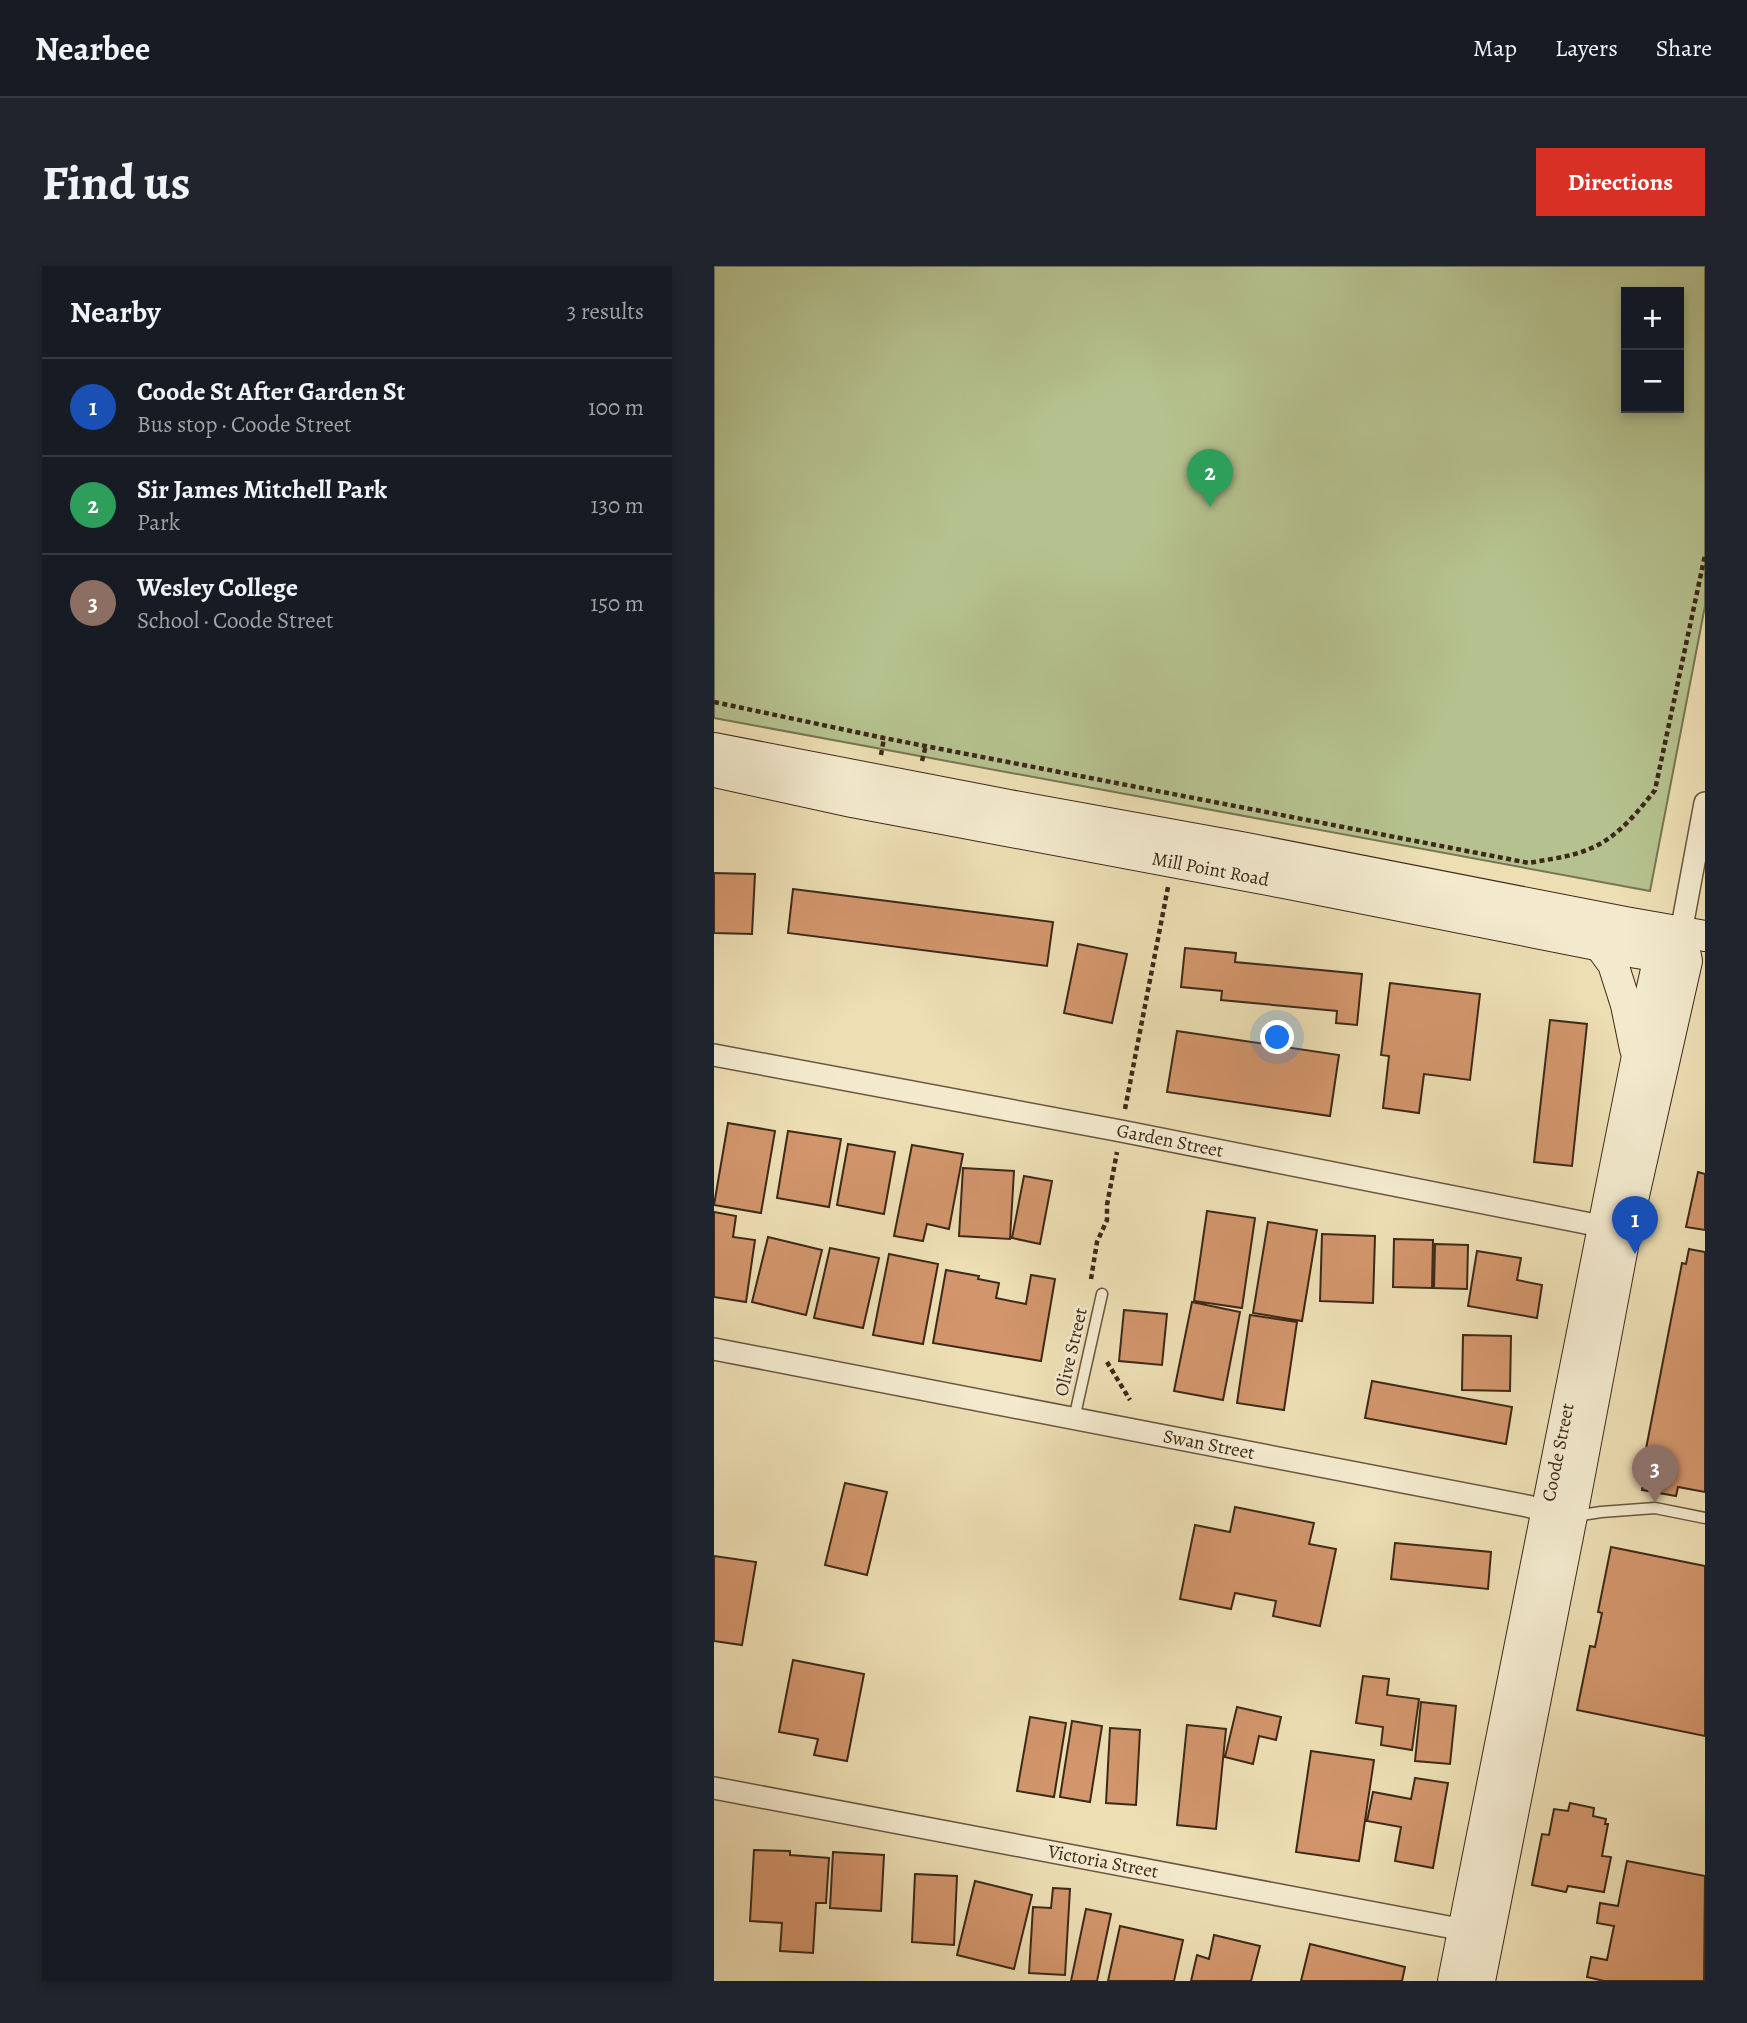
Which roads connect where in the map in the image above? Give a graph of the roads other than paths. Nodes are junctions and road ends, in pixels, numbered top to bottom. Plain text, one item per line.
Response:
1 (714, 748) edge
2 (714, 772) edge
3 (1705, 803) edge
4 (1693, 934) edge
5 (1599, 945) junction
6 (1684, 961) edge
7 (714, 1055) edge
8 (1637, 1056) junction
9 (1615, 1229) junction
10 (1102, 1294) road end
11 (714, 1349) edge
12 (1074, 1419) junction
13 (1560, 1514) junction
14 (1705, 1518) edge
15 (714, 1788) edge
16 (1477, 1932) junction
17 (1453, 1981) edge
18 (1480, 1981) edge

1 - 4 main road, Mill Point Road
2 - 5 main road, Mill Point Road
3 - 4 street, Coode Street
4 - 6 main road, Coode Street
5 - 6 main road, Mill Point Road
5 - 8 main road
6 - 8 main road, Coode Street
6 - 9 main road, Coode Street
7 - 9 street, Garden Street
8 - 9 main road, Coode Street
9 - 13 main road, Coode Street
10 - 12 lane, Olive Street
11 - 12 street, Swan Street
12 - 13 street, Swan Street
13 - 14 lane, Swan Street
13 - 16 main road, Coode Street
15 - 16 street, Victoria Street
16 - 17 main road, Coode Street
16 - 18 main road, Coode Street

